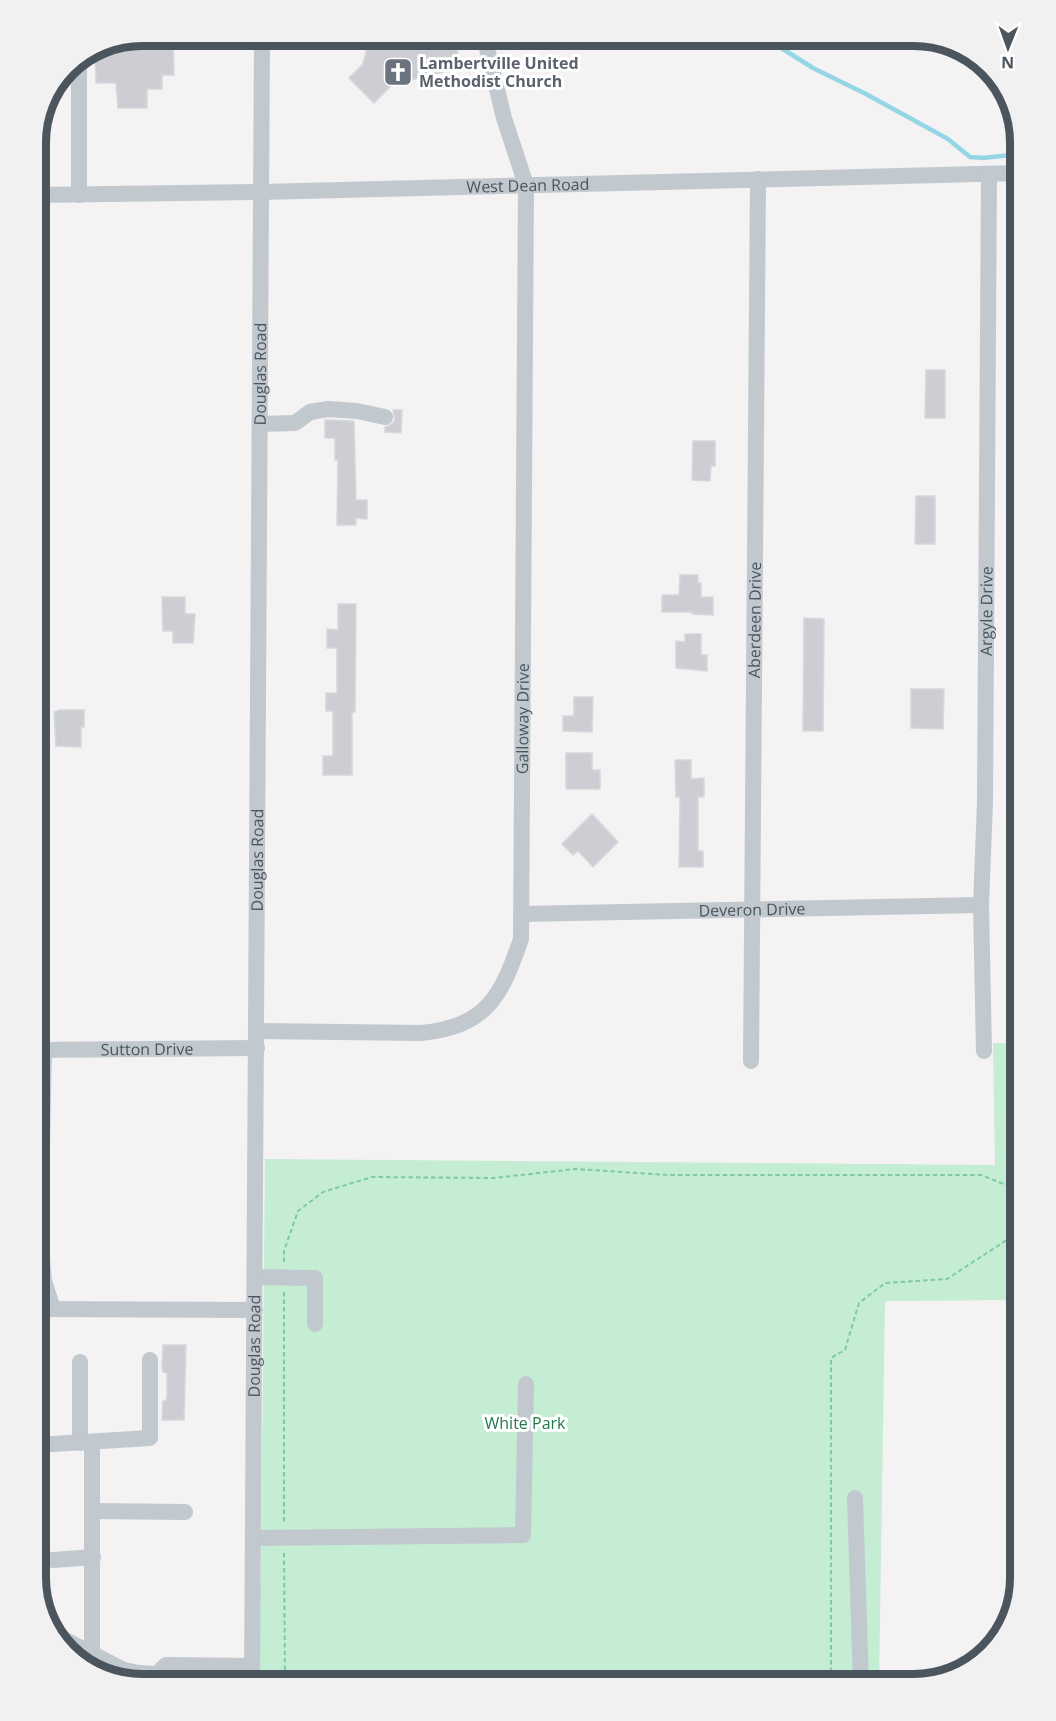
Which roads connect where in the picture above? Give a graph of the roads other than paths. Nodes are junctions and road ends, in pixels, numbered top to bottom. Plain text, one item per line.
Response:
1 (262, 46) edge
2 (487, 46) edge
3 (79, 70) edge
4 (1010, 173) edge
5 (989, 174) junction
6 (758, 179) junction
7 (526, 185) junction
8 (261, 192) junction
9 (47, 195) edge
10 (79, 195) junction
11 (385, 417) dead end
12 (260, 424) junction
13 (981, 905) junction
14 (752, 909) junction
15 (522, 914) junction
16 (257, 1040) junction
17 (46, 1050) edge
18 (984, 1051) dead end
19 (751, 1061) dead end
20 (255, 1276) junction
21 (46, 1309) edge
22 (255, 1310) junction
23 (315, 1324) dead end
24 (150, 1360) dead end
25 (80, 1362) dead end
26 (526, 1384) dead end
27 (86, 1443) junction
28 (46, 1445) edge
29 (855, 1498) dead end
30 (93, 1511) junction
31 (185, 1512) dead end
32 (254, 1538) junction
33 (93, 1557) junction
34 (53, 1560) dead end
35 (79, 1651) edge
36 (94, 1661) edge
37 (252, 1666) junction
38 (139, 1674) edge
39 (160, 1674) edge
40 (252, 1674) edge
41 (861, 1674) edge

1 - 8 street, Douglas Road
2 - 7 street, Galloway Drive
3 - 10 street
4 - 5 street, West Dean Road
5 - 6 street, West Dean Road
5 - 13 street, Argyle Drive
6 - 7 street, West Dean Road
6 - 14 street, Aberdeen Drive
7 - 8 street, West Dean Road
7 - 15 street, Galloway Drive
8 - 10 street, West Dean Road
8 - 12 street, Douglas Road
9 - 10 street, West Dean Road
11 - 12 street
12 - 16 street, Douglas Road
13 - 14 street, Deveron Drive
13 - 18 street, Argyle Drive
14 - 15 street, Deveron Drive
14 - 19 street, Aberdeen Drive
15 - 16 street, Galloway Drive
16 - 17 street, Sutton Drive
16 - 20 street, Douglas Road
20 - 22 street, Douglas Road
20 - 23 street
21 - 22 street
22 - 32 street, Douglas Road
24 - 27 street
25 - 27 street
26 - 32 street
27 - 28 street
27 - 30 street
29 - 41 street
30 - 31 street
30 - 33 street
32 - 37 street, Douglas Road
33 - 34 street
33 - 36 street
35 - 36 street
36 - 38 street
37 - 39 street
37 - 40 street, Douglas Road

